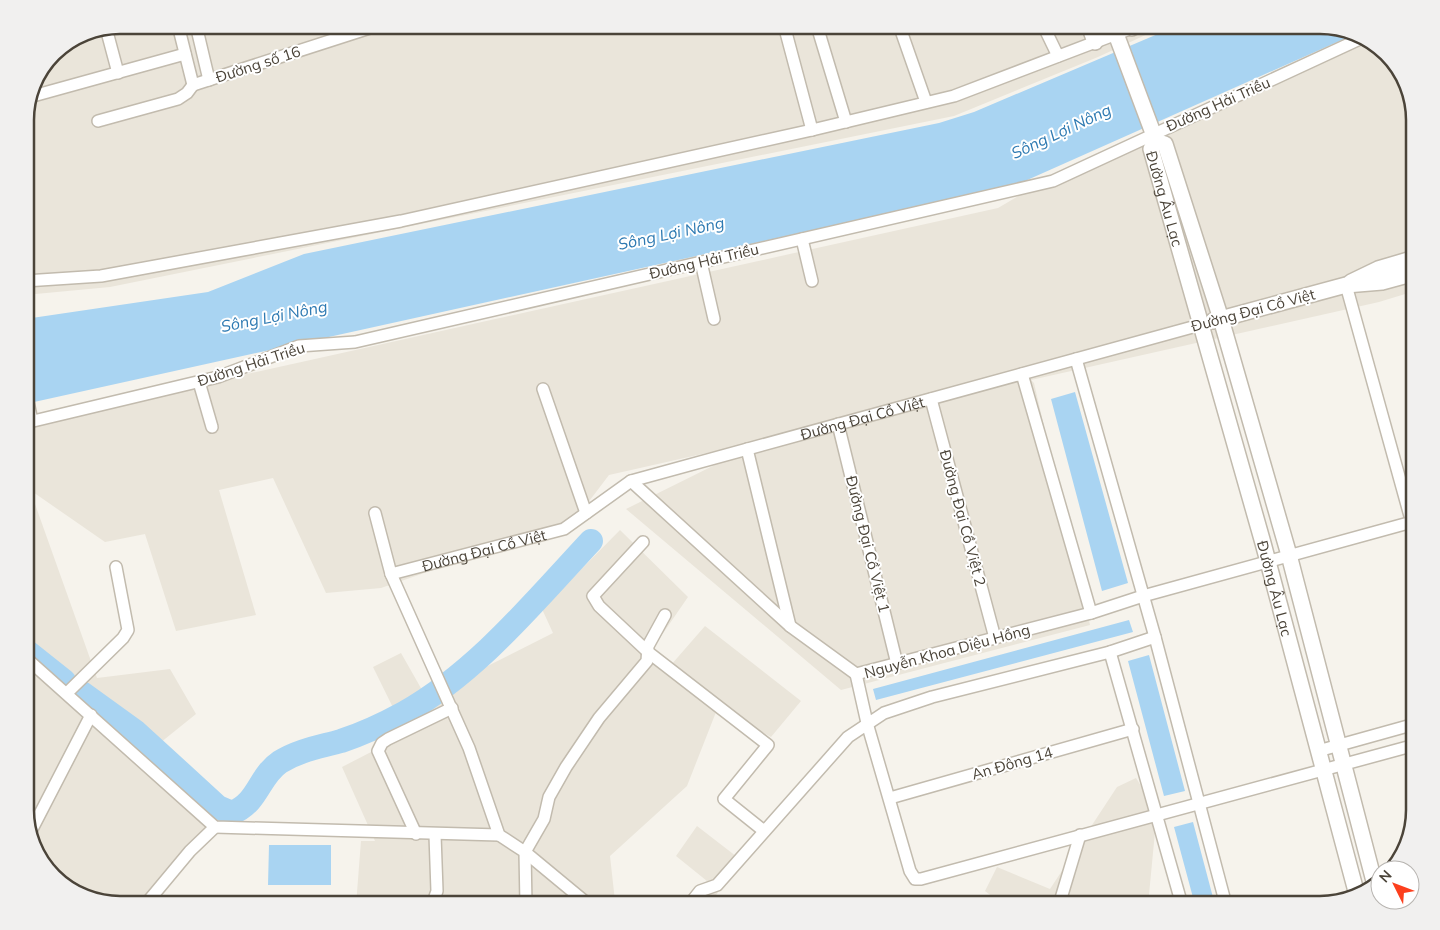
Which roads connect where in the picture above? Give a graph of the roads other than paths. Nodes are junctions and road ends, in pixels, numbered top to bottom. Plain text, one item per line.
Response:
1 (108, 34) edge
2 (180, 34) edge
3 (198, 34) edge
4 (351, 34) edge
5 (786, 34) edge
6 (819, 34) edge
7 (902, 34) edge
8 (1047, 34) edge
9 (1092, 34) edge
10 (1116, 34) joint
11 (1355, 41) edge
12 (1095, 42) junction
13 (186, 54) junction
14 (1058, 56) junction
15 (118, 73) junction
16 (209, 80) junction
17 (193, 85) junction
18 (38, 95) edge
19 (926, 102) junction
20 (98, 121) dead end
21 (846, 122) junction
22 (812, 130) junction
23 (1153, 132) junction
24 (802, 239) junction
25 (1406, 260) edge
26 (701, 262) junction
27 (1406, 275) edge
28 (34, 280) edge
29 (812, 281) dead end
30 (1346, 285) junction
31 (714, 319) dead end
32 (1221, 319) junction
33 (1200, 325) junction
34 (1076, 359) junction
35 (1022, 374) junction
36 (199, 382) junction
37 (543, 389) dead end
38 (931, 399) junction
39 (34, 421) edge
40 (838, 424) junction
41 (212, 427) dead end
42 (747, 449) junction
43 (630, 481) junction
44 (1406, 503) edge
45 (375, 513) dead end
46 (586, 513) junction
47 (1406, 530) edge
48 (642, 542) dead end
49 (1289, 555) junction
50 (1267, 563) junction
51 (116, 567) dead end
52 (391, 574) junction
53 (1144, 596) junction
54 (1091, 613) junction
55 (665, 615) dead end
56 (790, 626) junction
57 (1155, 637) junction
58 (995, 638) junction
59 (648, 652) junction
60 (1110, 652) junction
61 (897, 664) junction
62 (34, 665) edge
63 (856, 674) junction
64 (67, 694) junction
65 (450, 704) junction
66 (91, 715) junction
67 (867, 723) junction
68 (1406, 727) edge
69 (1133, 729) junction
70 (1337, 746) junction
71 (1406, 747) edge
72 (1318, 751) junction
73 (1342, 764) junction
74 (1323, 770) junction
75 (890, 798) junction
76 (1199, 803) junction
77 (1157, 814) junction
78 (35, 823) edge
79 (215, 827) junction
80 (764, 831) junction
81 (416, 834) junction
82 (435, 835) junction
83 (499, 835) junction
84 (1080, 835) junction
85 (524, 852) junction
86 (1370, 867) edge
87 (1355, 889) edge
88 (152, 896) edge
89 (435, 896) edge
90 (526, 896) edge
91 (578, 896) edge
92 (696, 896) edge
93 (1062, 896) edge
94 (1180, 896) edge
95 (1224, 896) edge

1 - 15 street
2 - 13 street
3 - 16 street
4 - 16 street, Đường số 16
5 - 22 street
6 - 21 street
7 - 19 street
8 - 14 street
9 - 12 street
10 - 12 street
10 - 23 street
11 - 23 street, Đường Hải Triều
12 - 14 street
13 - 15 street
13 - 17 street
14 - 19 street
15 - 18 street
16 - 17 street, Đường số 16
17 - 20 street
19 - 21 street
21 - 22 street
22 - 28 street
23 - 24 street, Đường Hải Triều
23 - 32 street, Đường Âu Lạc
23 - 33 street, Đường Âu Lạc
24 - 26 street, Đường Hải Triều
24 - 29 street
25 - 30 street, Đường Đại Cồ Việt
26 - 31 street
26 - 36 street, Đường Hải Triều
27 - 30 street, Đường Đại Cồ Việt
30 - 32 street, Đường Đại Cồ Việt
30 - 44 street
32 - 33 street, Đường Đại Cồ Việt
32 - 49 street, Đường Âu Lạc
33 - 34 street, Đường Đại Cồ Việt
33 - 50 street, Đường Âu Lạc
34 - 35 street, Đường Đại Cồ Việt
34 - 53 street
35 - 38 street, Đường Đại Cồ Việt
35 - 54 street
36 - 39 street, Đường Hải Triều
36 - 41 street
37 - 46 street
38 - 40 street, Đường Đại Cồ Việt
38 - 58 street, Đường Đại Cồ Việt 2
40 - 42 street, Đường Đại Cồ Việt
40 - 61 street, Đường Đại Cồ Việt 1
42 - 43 street, Đường Đại Cồ Việt
42 - 56 street
43 - 46 street, Đường Đại Cồ Việt
43 - 56 street, Nguyễn Khoa Diệu Hồng
45 - 52 street
46 - 52 street, Đường Đại Cồ Việt
47 - 49 street, Nguyễn Khoa Diệu Hồng
48 - 59 street
49 - 50 street, Nguyễn Khoa Diệu Hồng
49 - 70 street, Đường Âu Lạc
50 - 53 street, Nguyễn Khoa Diệu Hồng
50 - 72 street, Đường Âu Lạc
51 - 64 street
52 - 65 street
53 - 54 street, Nguyễn Khoa Diệu Hồng
53 - 57 street
54 - 58 street, Nguyễn Khoa Diệu Hồng
55 - 59 street
56 - 63 street, Nguyễn Khoa Diệu Hồng
57 - 60 street
57 - 76 street
58 - 61 street, Nguyễn Khoa Diệu Hồng
59 - 80 street
59 - 85 street
60 - 67 street
60 - 69 street
61 - 63 street, Nguyễn Khoa Diệu Hồng
62 - 64 street
63 - 67 street
64 - 66 street
65 - 81 street
65 - 83 street
66 - 78 street
66 - 79 street
67 - 75 street
67 - 80 street
68 - 70 street
69 - 75 street, An Đông 14
69 - 77 street
70 - 72 street
70 - 73 street, Đường Âu Lạc
71 - 73 street
72 - 74 street, Đường Âu Lạc
73 - 74 street
73 - 86 street, Đường Âu Lạc
74 - 76 street
74 - 87 street, Đường Âu Lạc
75 - 84 street
76 - 77 street
76 - 95 street
77 - 84 street
77 - 94 street
79 - 81 street
79 - 88 street
80 - 92 street
81 - 82 street
82 - 83 street
82 - 89 street
83 - 85 street
84 - 93 street
85 - 90 street
85 - 91 street

